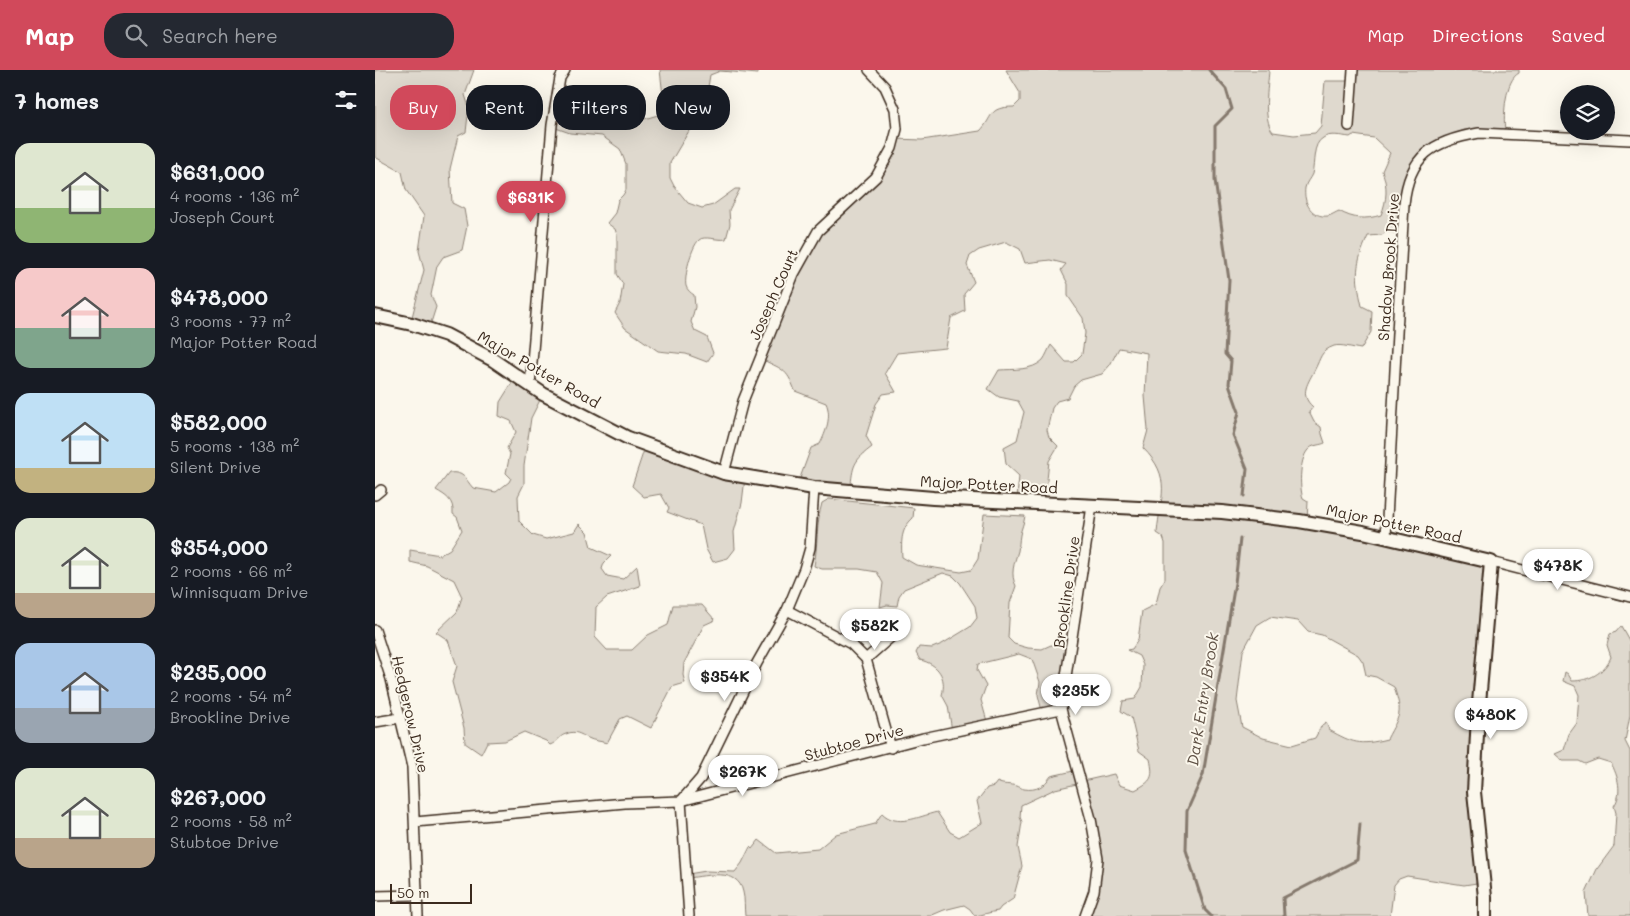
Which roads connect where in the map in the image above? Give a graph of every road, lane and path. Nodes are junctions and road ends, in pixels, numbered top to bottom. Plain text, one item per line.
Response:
1 (565, 70) edge
2 (869, 70) edge
3 (1353, 70) edge
4 (1349, 126) dead end
5 (1630, 140) edge
6 (375, 316) edge
7 (530, 386) junction
8 (724, 473) junction
9 (814, 488) junction
10 (1092, 506) junction
11 (1386, 537) junction
12 (1491, 562) junction
13 (1630, 597) edge
14 (787, 610) junction
15 (375, 630) edge
16 (891, 637) dead end
17 (866, 659) junction
18 (1061, 709) junction
19 (399, 718) junction
20 (375, 722) edge
21 (891, 748) junction
22 (681, 801) junction
23 (415, 822) junction
24 (417, 895) junction
25 (375, 896) edge
26 (418, 916) edge
27 (689, 916) edge
28 (1085, 916) edge
29 (1485, 916) edge

1 - 7 street
2 - 8 street, Joseph Court
3 - 4 street
5 - 11 street, Shadow Brook Drive
6 - 7 street, Major Potter Road
7 - 8 street, Major Potter Road
8 - 9 street, Major Potter Road
9 - 10 street, Major Potter Road
9 - 14 street
10 - 11 street, Major Potter Road
10 - 18 street, Brookline Drive
11 - 12 street, Major Potter Road
12 - 13 street, Major Potter Road
12 - 29 street
14 - 17 street
14 - 22 street
15 - 19 street, Hedgerow Drive
16 - 17 street
17 - 21 street
18 - 21 street, Stubtoe Drive
18 - 28 street, Brookline Drive
19 - 20 street
19 - 23 street, Hedgerow Drive
21 - 22 street, Stubtoe Drive
22 - 23 street, Stubtoe Drive
22 - 27 street
23 - 24 street, Hedgerow Drive
24 - 25 street
24 - 26 street, Hedgerow Drive

